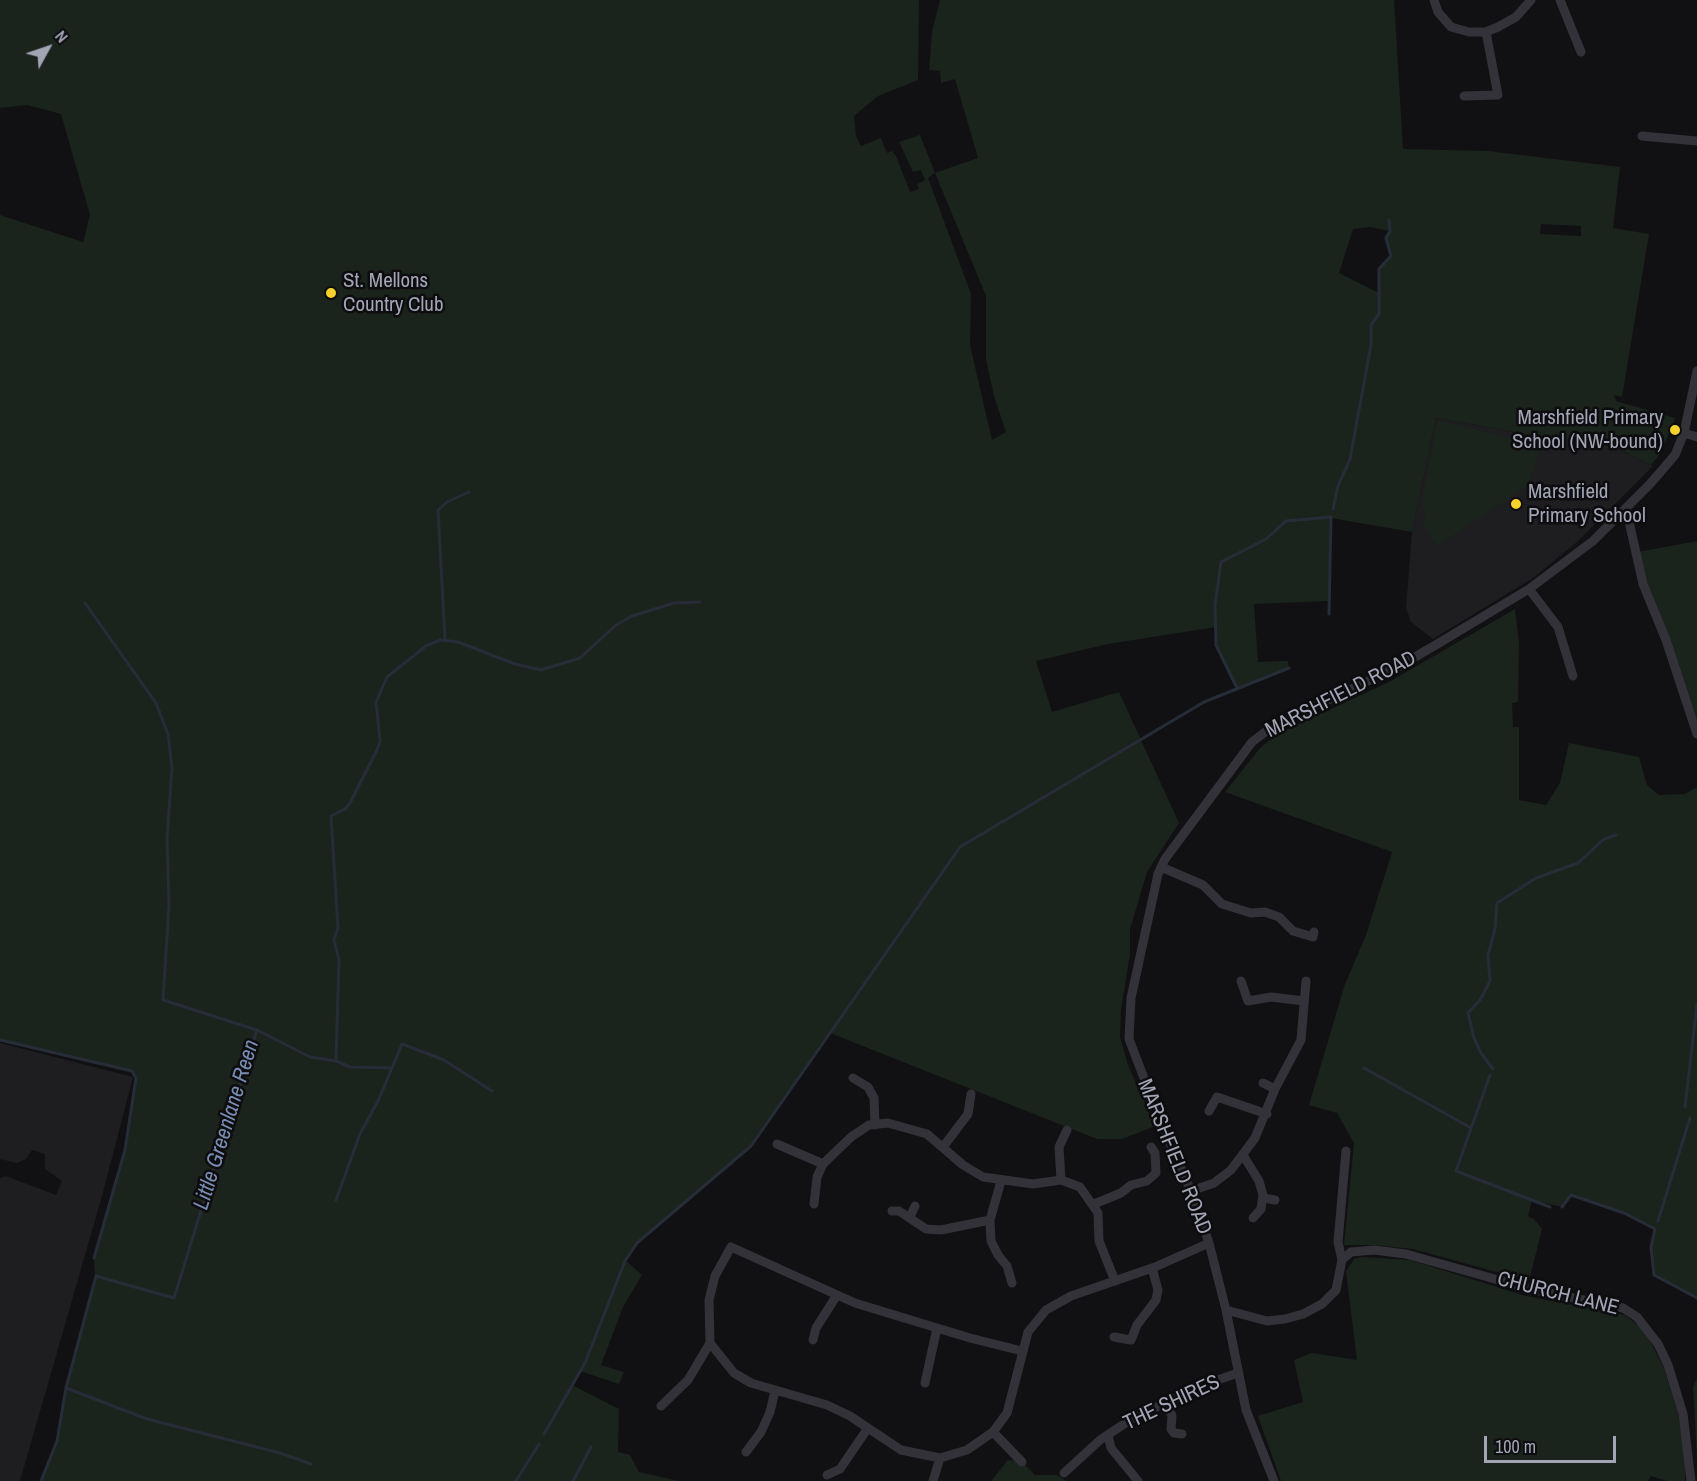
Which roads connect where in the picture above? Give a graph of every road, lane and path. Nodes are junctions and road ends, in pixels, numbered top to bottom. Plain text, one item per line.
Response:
1 (1434, 0) edge
2 (1531, 0) edge
3 (1560, 0) edge
4 (1486, 32) junction
5 (1581, 52) dead end
6 (1464, 96) dead end
7 (1642, 136) dead end
8 (1697, 141) edge
9 (1697, 371) edge
10 (1684, 433) junction
11 (1697, 437) edge
12 (1626, 508) junction
13 (1529, 589) junction
14 (1569, 624) dead end
15 (1558, 627) junction
16 (1573, 676) dead end
17 (1697, 734) edge
18 (1161, 867) junction
19 (1314, 932) dead end
20 (1241, 981) dead end
21 (1306, 981) dead end
22 (1304, 1001) junction
23 (853, 1078) dead end
24 (1263, 1083) dead end
25 (1275, 1089) junction
26 (971, 1094) dead end
27 (1209, 1111) dead end
28 (968, 1114) junction
29 (1267, 1114) junction
30 (978, 1118) dead end
31 (875, 1125) junction
32 (1067, 1130) dead end
33 (777, 1144) dead end
34 (1048, 1144) dead end
35 (943, 1147) junction
36 (1059, 1147) junction
37 (1151, 1147) dead end
38 (1346, 1150) dead end
39 (1243, 1155) junction
40 (823, 1164) junction
41 (1061, 1180) junction
42 (1001, 1181) junction
43 (1191, 1191) junction
44 (1263, 1198) junction
45 (1275, 1200) dead end
46 (814, 1204) dead end
47 (1094, 1204) junction
48 (915, 1206) dead end
49 (892, 1211) dead end
50 (910, 1217) junction
51 (1253, 1218) dead end
52 (990, 1220) junction
53 (1209, 1243) junction
54 (1342, 1260) junction
55 (1152, 1268) junction
56 (1115, 1281) junction
57 (1012, 1283) dead end
58 (837, 1295) junction
59 (1226, 1310) junction
60 (937, 1328) junction
61 (1114, 1337) dead end
62 (813, 1340) dead end
63 (711, 1343) junction
64 (1022, 1351) junction
65 (1238, 1373) junction
66 (925, 1383) dead end
67 (775, 1391) junction
68 (1165, 1401) junction
69 (661, 1406) dead end
70 (868, 1428) junction
71 (993, 1432) junction
72 (1108, 1434) junction
73 (1182, 1434) dead end
74 (746, 1452) dead end
75 (940, 1458) junction
76 (1022, 1462) dead end
77 (1064, 1473) dead end
78 (827, 1475) dead end
79 (933, 1481) edge
80 (1138, 1481) edge
81 (1274, 1481) edge
82 (1691, 1481) edge

1 - 4 street
2 - 4 street
3 - 5 street
4 - 6 street
7 - 8 street
9 - 10 street, MARSHFIELD ROAD
10 - 11 street
10 - 12 street, MARSHFIELD ROAD
12 - 13 street, MARSHFIELD ROAD
12 - 17 street
13 - 15 street
13 - 18 street, MARSHFIELD ROAD
14 - 15 street
15 - 16 street
18 - 19 street
18 - 43 street, MARSHFIELD ROAD
20 - 22 street
21 - 22 street
22 - 25 street
23 - 31 street
24 - 25 street
25 - 29 street
26 - 28 street
27 - 29 street
28 - 30 street
28 - 35 street
29 - 39 street
31 - 35 street
31 - 40 street
32 - 36 street
33 - 40 street
34 - 36 street
35 - 42 street
36 - 41 street
37 - 47 street
38 - 54 street
39 - 43 street
39 - 44 street
40 - 46 street
41 - 42 street
41 - 47 street
42 - 52 street
43 - 53 street, MARSHFIELD ROAD
44 - 45 street
44 - 51 street
47 - 56 street
48 - 50 street
49 - 50 street
50 - 52 street
52 - 57 street
53 - 55 street
53 - 59 street, MARSHFIELD ROAD
54 - 59 street
54 - 82 street, CHURCH LANE
55 - 56 street
55 - 61 street
56 - 64 street
58 - 60 street
58 - 62 street
58 - 63 street
59 - 65 street, MARSHFIELD ROAD
60 - 64 street
60 - 66 street
63 - 67 street
63 - 69 street
64 - 71 street
65 - 68 street, THE SHIRES
65 - 81 street, MARSHFIELD ROAD
67 - 70 street
67 - 74 street
68 - 72 street, THE SHIRES
68 - 73 street
70 - 75 street
70 - 78 street
71 - 75 street
71 - 76 street
72 - 77 street, THE SHIRES
72 - 80 street, THE SHIRES
75 - 79 street

